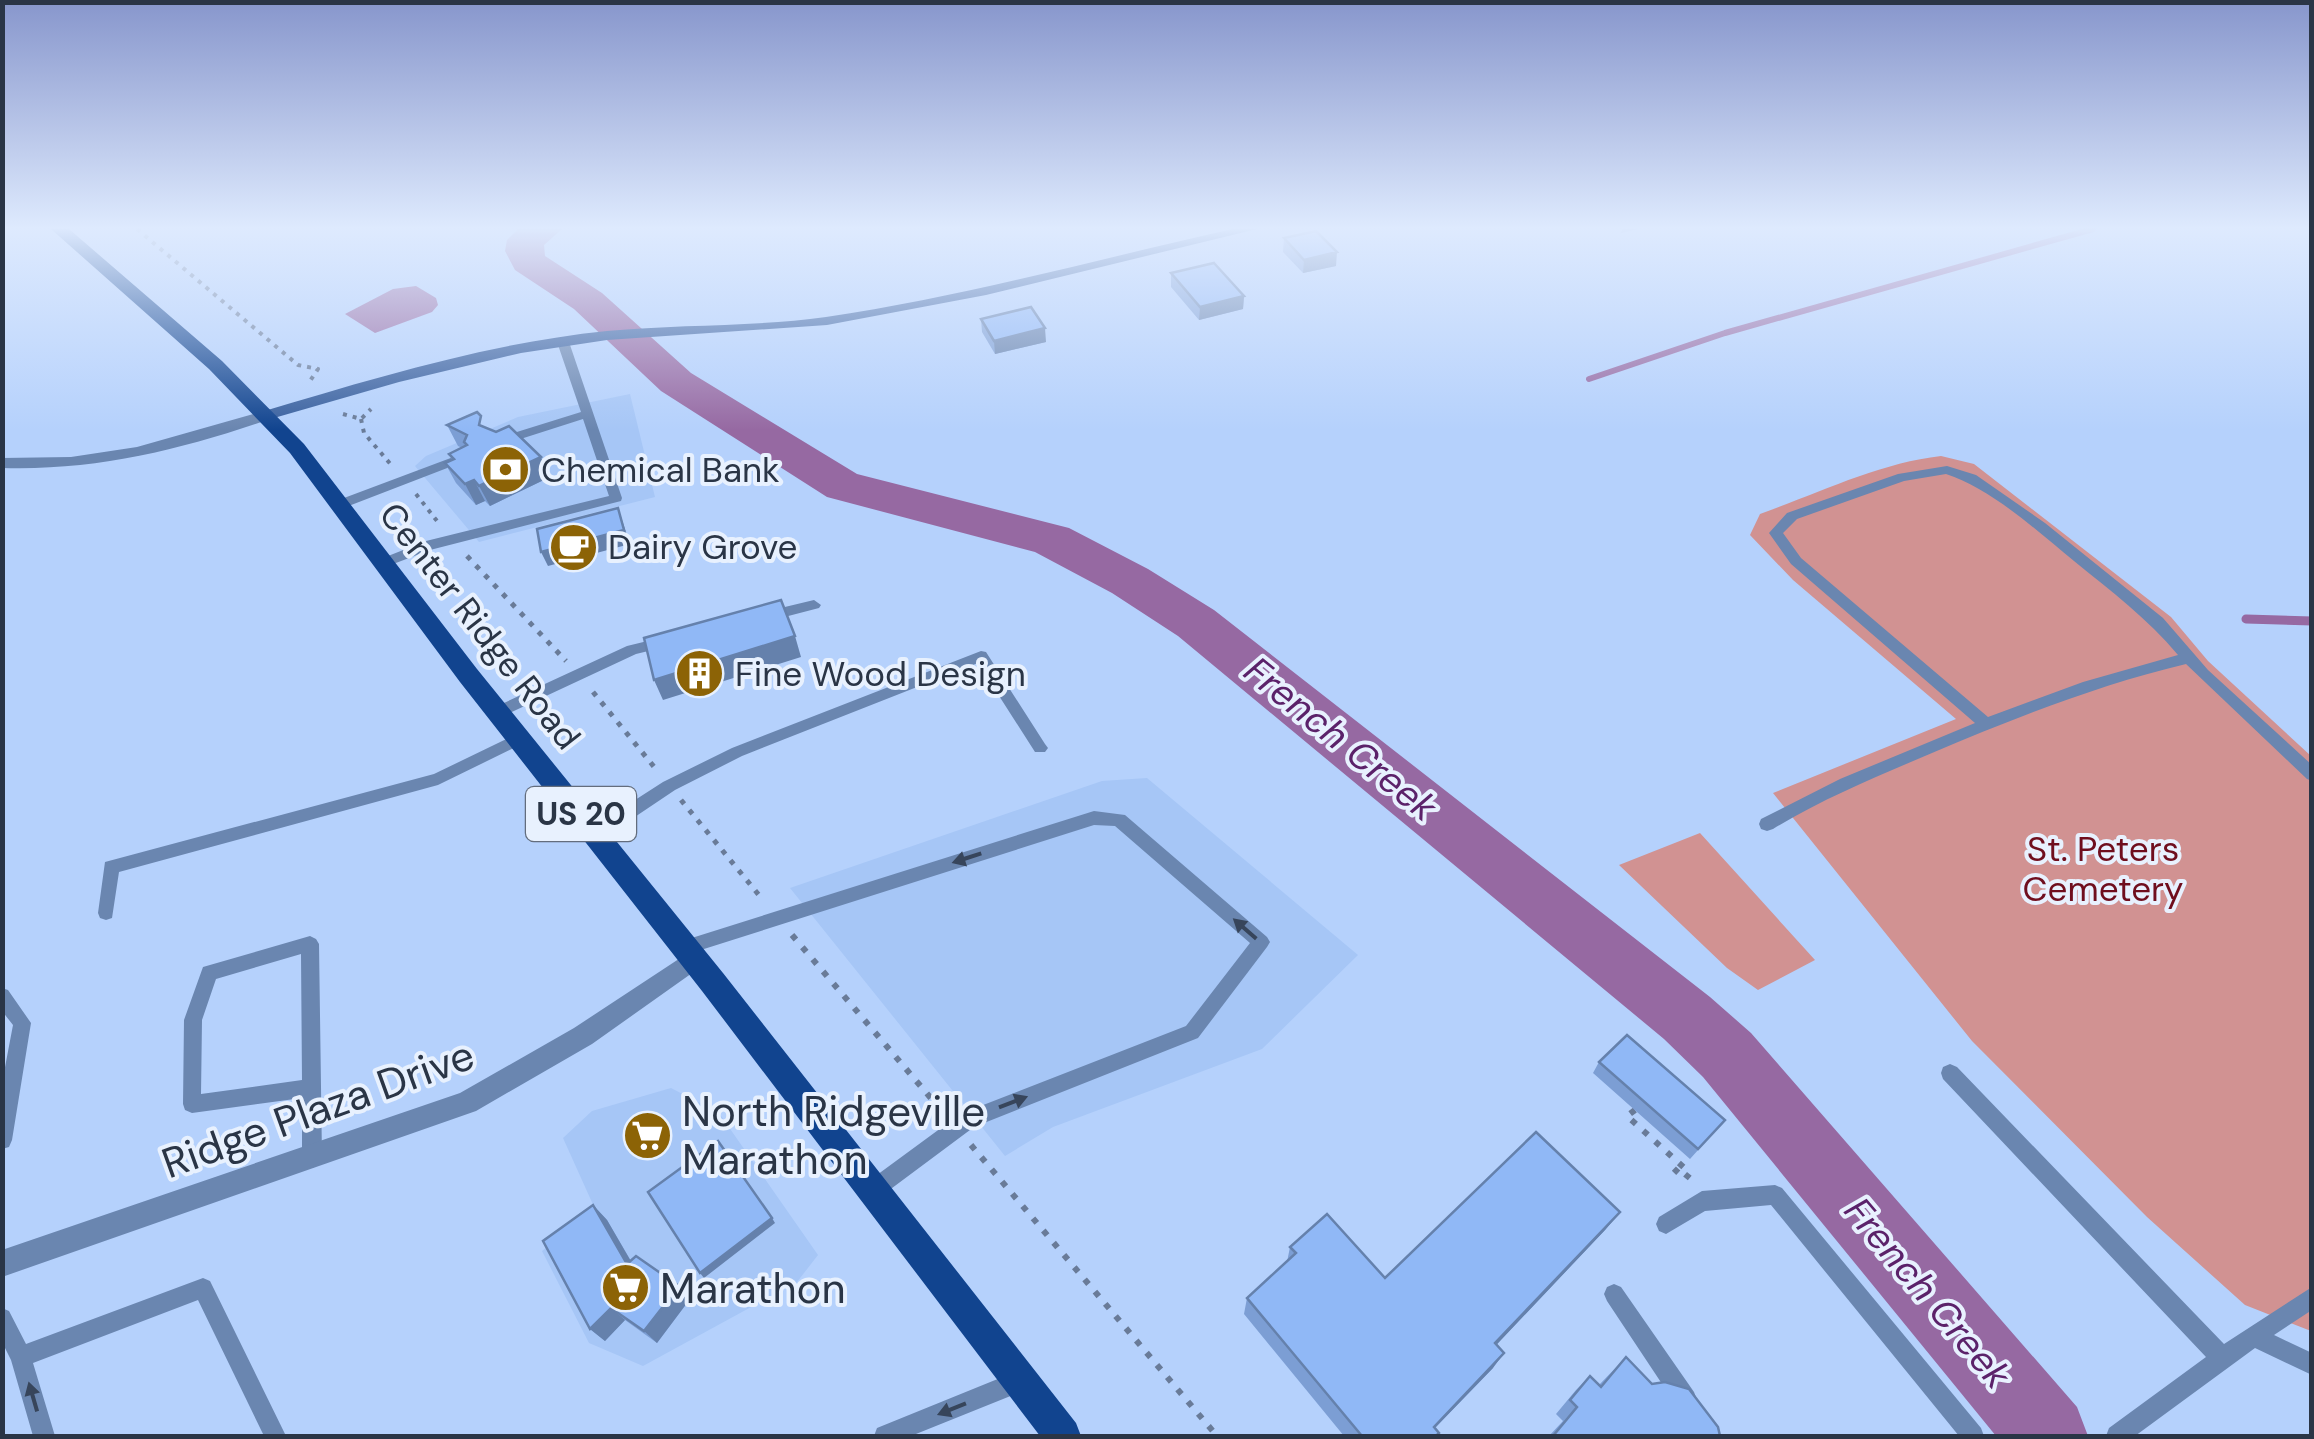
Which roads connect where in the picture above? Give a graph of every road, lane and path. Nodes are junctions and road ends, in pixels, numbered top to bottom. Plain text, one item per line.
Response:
1 (140, 296) edge
2 (216, 296) edge
3 (949, 296) edge
4 (563, 342) junction
5 (309, 380) dead end
6 (589, 413) junction
7 (268, 415) junction
8 (346, 418) dead end
9 (361, 418) dead end
10 (496, 442) edge
11 (468, 456) edge
12 (2, 463) edge
13 (342, 504) junction
14 (388, 561) junction
15 (814, 605) dead end
16 (760, 619) edge
17 (688, 636) edge
18 (2188, 658) junction
19 (498, 712) junction
20 (1986, 724) junction
21 (522, 738) junction
22 (1040, 748) dead end
23 (2312, 775) edge
24 (1767, 824) dead end
25 (596, 834) junction
26 (106, 913) dead end
27 (689, 953) junction
28 (2, 996) edge
29 (1950, 1073) dead end
30 (311, 1088) junction
31 (1634, 1110) edge
32 (2, 1140) edge
33 (312, 1158) junction
34 (1669, 1164) dead end
35 (873, 1190) junction
36 (1666, 1224) dead end
37 (2, 1264) edge
38 (1614, 1294) dead end
39 (2312, 1297) edge
40 (2, 1318) edge
41 (2254, 1336) junction
42 (21, 1357) junction
43 (2222, 1358) junction
44 (2312, 1365) edge
45 (1020, 1381) junction
46 (1700, 1422) edge
47 (44, 1436) edge
48 (275, 1436) edge
49 (884, 1436) edge
50 (1063, 1436) edge
51 (1973, 1436) edge
52 (2117, 1436) edge

1 - 7 main road, Center Ridge Road / US 20
2 - 5 path
3 - 4 street
4 - 6 lane
4 - 7 street
6 - 10 lane
6 - 14 lane
7 - 12 street
7 - 13 main road, Center Ridge Road / US 20
8 - 9 path
11 - 13 lane
13 - 14 main road, Center Ridge Road / US 20
14 - 19 main road, Center Ridge Road / US 20
15 - 16 lane
17 - 19 lane
18 - 20 lane
18 - 20 lane
18 - 23 lane
19 - 21 main road, Center Ridge Road / US 20
20 - 24 lane
21 - 25 main road, Center Ridge Road / US 20
21 - 26 lane
22 - 25 lane
25 - 27 main road, Center Ridge Road / US 20
27 - 33 street, Ridge Plaza Drive
27 - 35 main road, Center Ridge Road / US 20
35 -> 27 lane
28 - 32 lane
29 - 43 lane
30 - 30 lane
30 - 33 lane
31 - 34 path
33 - 37 street, Ridge Plaza Drive
35 - 45 main road, Center Ridge Road / US 20
36 - 51 lane
38 - 46 lane
39 - 41 lane
40 - 42 lane
41 - 43 lane
41 - 44 lane
47 -> 42 lane
42 - 48 lane
43 - 52 lane
45 -> 49 lane
45 - 50 main road, Center Ridge Road / US 20

